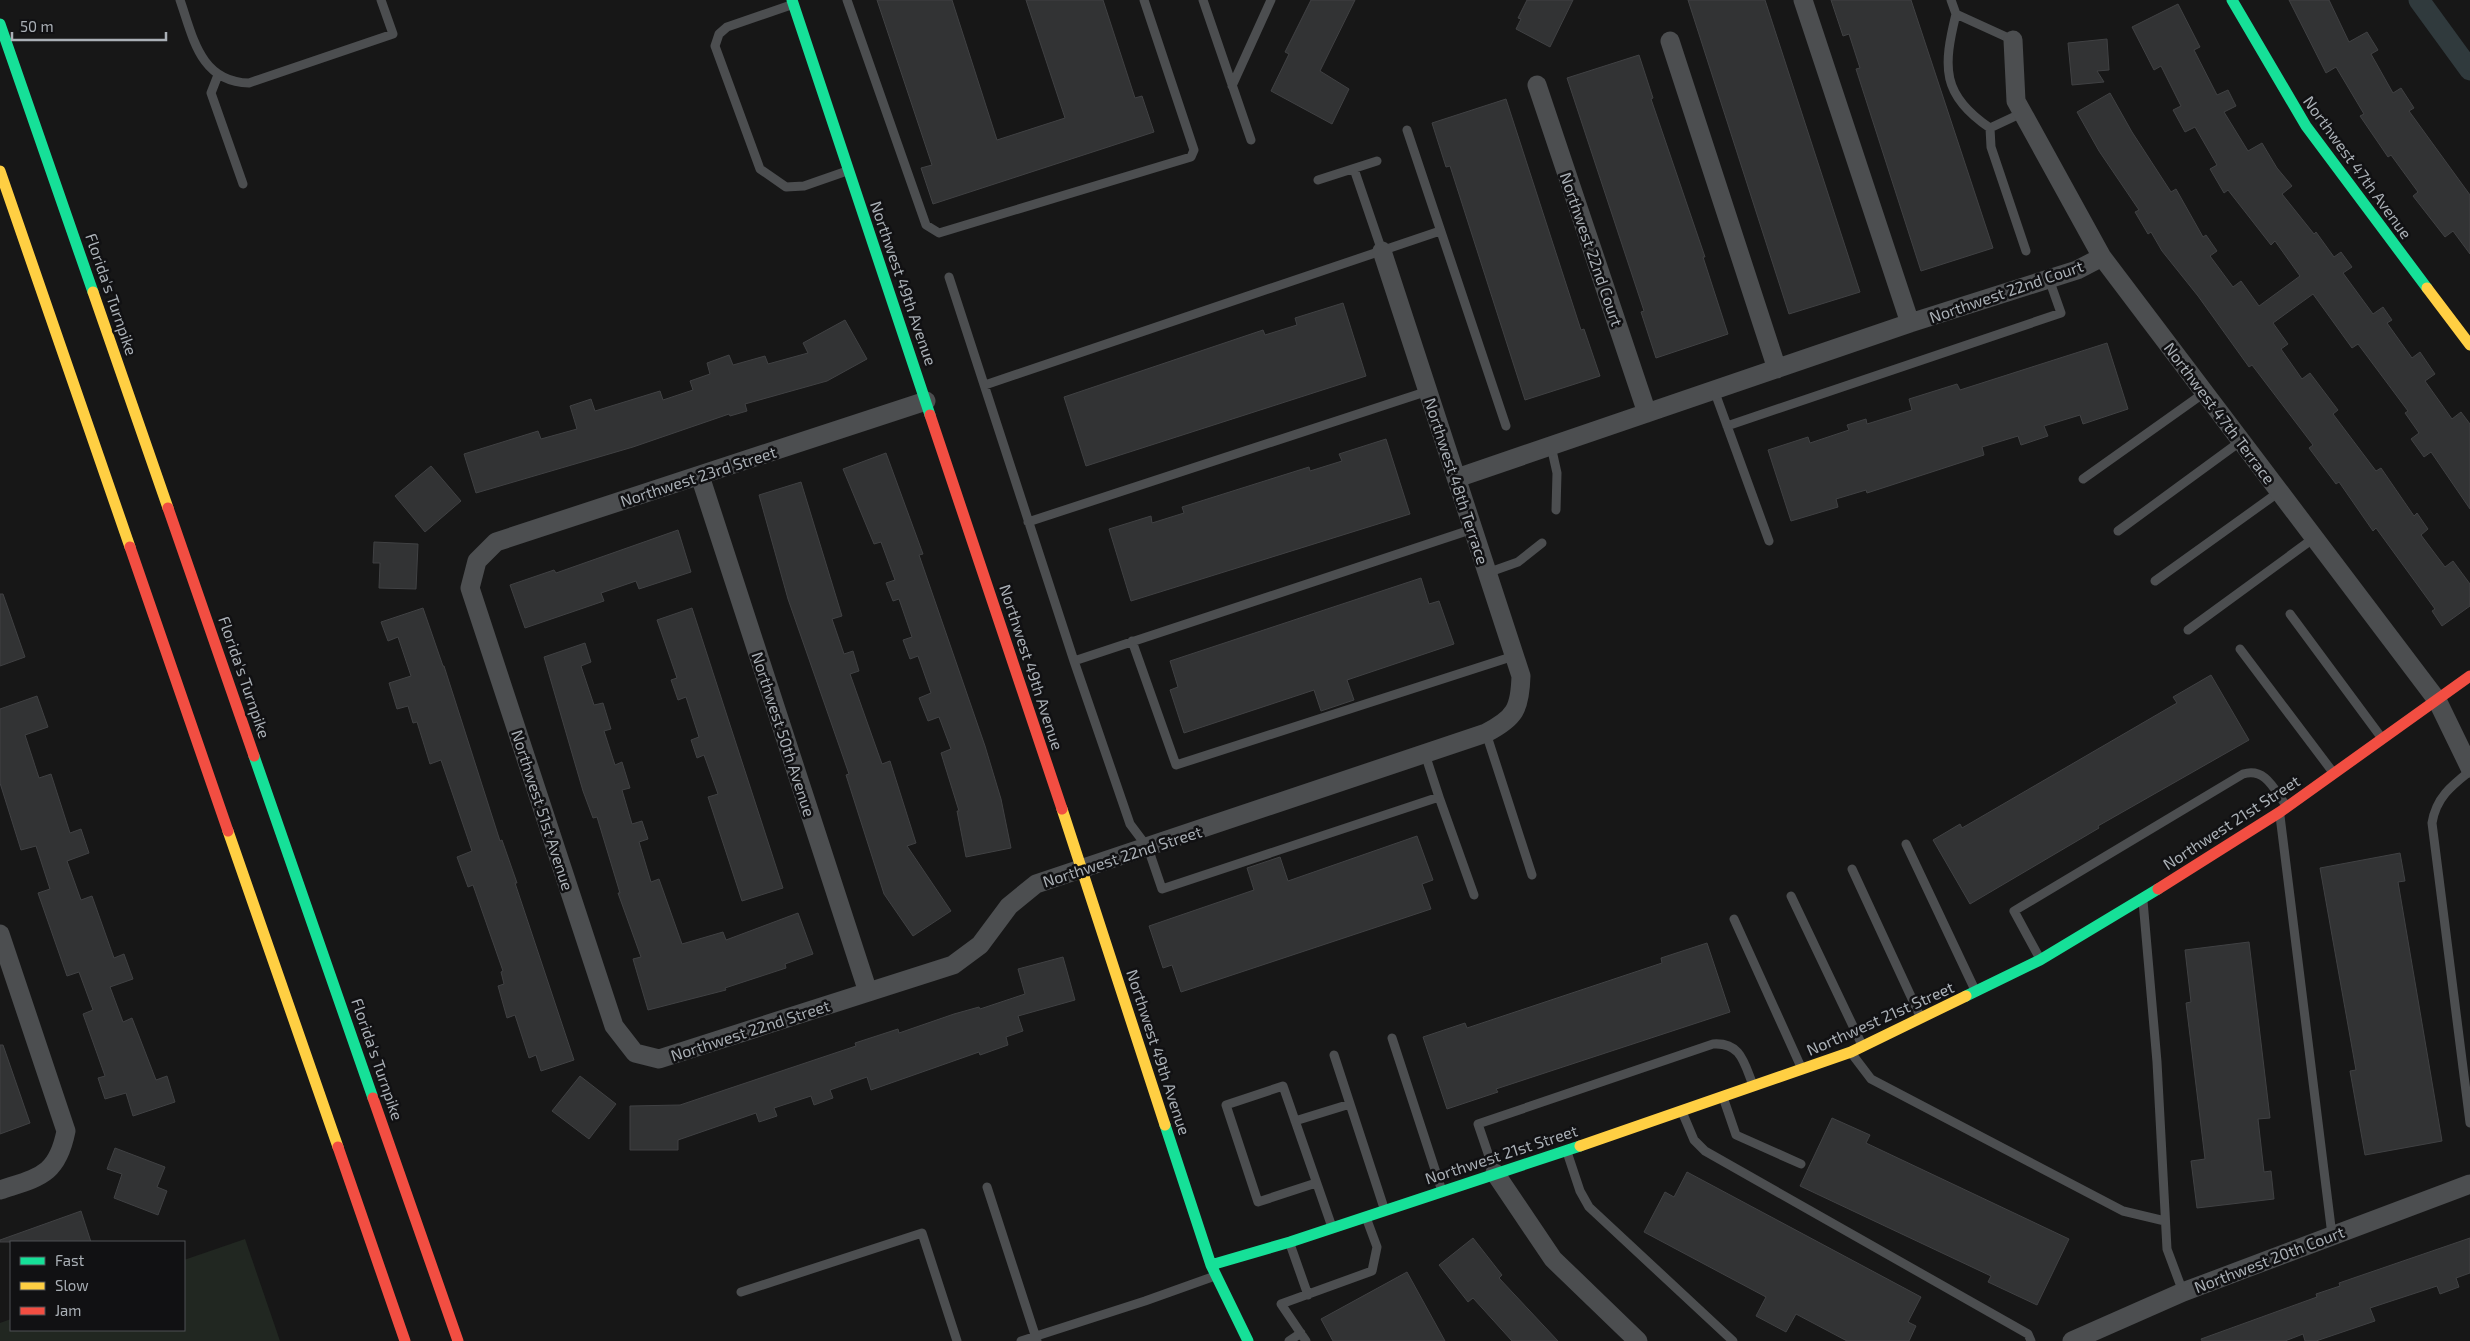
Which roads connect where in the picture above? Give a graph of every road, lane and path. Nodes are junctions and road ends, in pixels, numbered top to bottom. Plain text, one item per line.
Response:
1 (180, 0) edge
2 (381, 0) edge
3 (846, 0) edge
4 (1144, 0) edge
5 (1203, 0) edge
6 (1271, 0) edge
7 (1803, 0) edge
8 (1951, 0) edge
9 (2232, 0) edge
10 (792, 2) edge
11 (1956, 14) junction
12 (0, 24) edge
13 (2013, 40) joint
14 (1670, 41) dead end
15 (218, 75) junction
16 (1537, 85) dead end
17 (1232, 86) junction
18 (2022, 112) junction
19 (1990, 128) junction
20 (1407, 130) dead end
21 (1251, 140) dead end
22 (1377, 161) dead end
23 (1354, 169) junction
24 (849, 170) junction
25 (0, 171) edge
26 (1318, 180) dead end
27 (243, 184) dead end
28 (1440, 230) junction
29 (1382, 251) junction
30 (2026, 251) dead end
31 (2102, 257) junction
32 (949, 277) dead end
33 (2049, 279) junction
34 (1910, 324) junction
35 (2470, 345) edge
36 (1777, 370) junction
37 (985, 385) junction
38 (1714, 390) junction
39 (1428, 392) junction
40 (2204, 393) junction
41 (926, 402) junction
42 (1647, 413) junction
43 (1506, 426) dead end
44 (1727, 426) junction
45 (2241, 442) junction
46 (1551, 446) junction
47 (700, 476) junction
48 (1457, 478) junction
49 (2083, 479) dead end
50 (2279, 492) junction
51 (1556, 510) dead end
52 (1028, 522) junction
53 (1473, 529) junction
54 (2118, 531) dead end
55 (2314, 538) junction
56 (1768, 541) dead end
57 (1542, 543) dead end
58 (477, 561) joint
59 (1488, 574) junction
60 (2155, 581) dead end
61 (2290, 614) dead end
62 (2188, 630) dead end
63 (1132, 641) junction
64 (2240, 649) dead end
65 (1514, 656) junction
66 (1074, 661) junction
67 (2470, 676) edge
68 (2437, 700) junction
69 (1515, 712) joint
70 (1486, 733) junction
71 (2383, 739) junction
72 (1426, 754) junction
73 (2470, 770) edge
74 (2334, 773) junction
75 (1440, 797) junction
76 (2283, 809) junction
77 (1906, 844) dead end
78 (1148, 848) junction
79 (1852, 868) dead end
80 (1082, 870) junction
81 (1532, 876) dead end
82 (1474, 895) dead end
83 (1791, 896) dead end
84 (2142, 900) junction
85 (1734, 919) dead end
86 (0, 934) edge
87 (2040, 960) junction
88 (868, 992) junction
89 (1976, 992) junction
90 (1921, 1018) junction
91 (1392, 1038) dead end
92 (1862, 1046) junction
93 (1851, 1052) junction
94 (635, 1053) joint
95 (1334, 1055) dead end
96 (1802, 1070) junction
97 (1754, 1085) junction
98 (1723, 1097) junction
99 (1350, 1104) junction
100 (1682, 1112) junction
101 (1295, 1121) junction
102 (2470, 1123) edge
103 (1566, 1150) junction
104 (1801, 1164) dead end
105 (1495, 1173) junction
106 (1316, 1183) junction
107 (2470, 1184) edge
108 (987, 1187) dead end
109 (0, 1190) edge
110 (1442, 1191) junction
111 (1385, 1210) junction
112 (1366, 1216) junction
113 (2165, 1221) junction
114 (1332, 1227) junction
115 (2332, 1235) junction
116 (1290, 1242) junction
117 (1214, 1270) junction
118 (741, 1292) dead end
119 (2183, 1292) junction
120 (1308, 1295) junction
121 (1303, 1337) edge
122 (1036, 1339) edge
123 (404, 1341) edge
124 (458, 1341) edge
125 (957, 1341) edge
126 (1021, 1341) edge
127 (1248, 1341) edge
128 (1289, 1341) edge
129 (1638, 1341) edge
130 (1733, 1341) edge
131 (2031, 1341) edge
132 (2072, 1341) edge

1 - 15 lane
2 - 15 lane
3 - 4 lane
5 - 17 lane
6 - 17 lane
7 - 34 street, Northwest 22nd Court
8 - 11 lane
9 - 35 main road, Northwest 47th Avenue
10 - 24 main road, Northwest 49th Avenue
10 - 24 lane
11 - 13 lane
11 - 19 lane
12 - 124 main road, Florida's Turnpike
13 - 18 street, Northwest 47th Terrace
14 - 36 street
15 - 27 lane
16 - 42 street, Northwest 22nd Court
17 - 21 lane
18 - 19 lane
18 - 31 street, Northwest 47th Terrace
19 - 30 lane
20 - 28 lane
22 - 23 lane
23 - 26 lane
23 - 29 lane
24 - 41 main road, Northwest 49th Avenue
25 - 123 main road
28 - 29 lane
28 - 43 lane
29 - 37 lane
29 - 39 street, Northwest 48th Terrace
31 - 33 street, Northwest 22nd Court
31 - 40 street, Northwest 47th Terrace
32 - 37 lane
33 - 34 street, Northwest 22nd Court
33 - 44 lane
34 - 36 street, Northwest 22nd Court
36 - 38 street, Northwest 22nd Court
37 - 52 lane
38 - 42 street, Northwest 22nd Court
38 - 44 lane
39 - 48 street, Northwest 48th Terrace
39 - 52 lane
40 - 45 street, Northwest 47th Terrace
40 - 49 lane
41 - 47 street, Northwest 23rd Street
41 - 80 main road, Northwest 49th Avenue
42 - 46 street, Northwest 22nd Court
44 - 56 lane
45 - 50 street, Northwest 47th Terrace
45 - 54 lane
46 - 48 street, Northwest 22nd Court
46 - 51 lane
47 - 58 street, Northwest 23rd Street
47 - 88 street, Northwest 50th Avenue
48 - 53 street, Northwest 48th Terrace
50 - 55 street, Northwest 47th Terrace
50 - 60 lane
52 - 66 lane
53 - 59 street, Northwest 48th Terrace
53 - 63 lane
55 - 62 lane
55 - 68 street, Northwest 47th Terrace
57 - 59 lane
58 - 94 street, Northwest 51st Avenue
59 - 65 street, Northwest 48th Terrace
61 - 71 lane
63 - 65 lane
63 - 66 lane
64 - 74 lane
65 - 69 street, Northwest 48th Terrace
66 - 78 lane
67 - 68 main road, Northwest 21st Street
68 - 71 main road, Northwest 21st Street
68 - 73 street, Northwest 47th Terrace
69 - 70 street, Northwest 22nd Street
70 - 72 street, Northwest 22nd Street
70 - 81 lane
71 - 74 main road, Northwest 21st Street
72 - 75 lane
72 - 78 street, Northwest 22nd Street
73 - 102 lane
74 - 76 main road, Northwest 21st Street
75 - 78 lane
75 - 82 lane
76 - 84 main road, Northwest 21st Street
76 - 87 lane
76 - 115 lane
77 - 89 lane
78 - 80 street, Northwest 22nd Street
79 - 90 lane
80 - 88 street, Northwest 22nd Street
80 - 117 main road, Northwest 49th Avenue
83 - 92 lane
84 - 87 main road, Northwest 21st Street
84 - 113 lane
85 - 96 lane
86 - 109 street
87 - 89 main road, Northwest 21st Street
88 - 94 street, Northwest 22nd Street
89 - 90 main road, Northwest 21st Street
90 - 92 main road, Northwest 21st Street
91 - 110 lane
92 - 93 main road, Northwest 21st Street
93 - 96 main road, Northwest 21st Street
93 - 113 lane
95 - 99 lane
96 - 97 main road, Northwest 21st Street
97 - 98 main road, Northwest 21st Street
97 - 105 lane
98 - 100 main road, Northwest 21st Street
98 - 104 lane
99 - 101 lane
99 - 111 lane
100 - 103 main road, Northwest 21st Street
100 - 131 lane
101 - 106 lane
101 - 106 lane
103 - 105 main road, Northwest 21st Street
103 - 130 lane
105 - 110 main road, Northwest 21st Street
105 - 129 street
106 - 114 lane
107 - 115 street, Northwest 20th Court
108 - 122 lane
110 - 111 main road, Northwest 21st Street
111 - 112 main road, Northwest 21st Street
112 - 114 main road, Northwest 21st Street
112 - 120 lane
113 - 119 lane
114 - 116 main road, Northwest 21st Street
115 - 119 street, Northwest 20th Court
116 - 117 main road, Northwest 21st Street
116 - 120 lane
117 - 122 lane
117 - 127 main road, Northwest 49th Avenue
118 - 125 lane
119 - 132 street, Northwest 20th Court
120 - 121 lane
121 - 128 lane
122 - 126 lane

